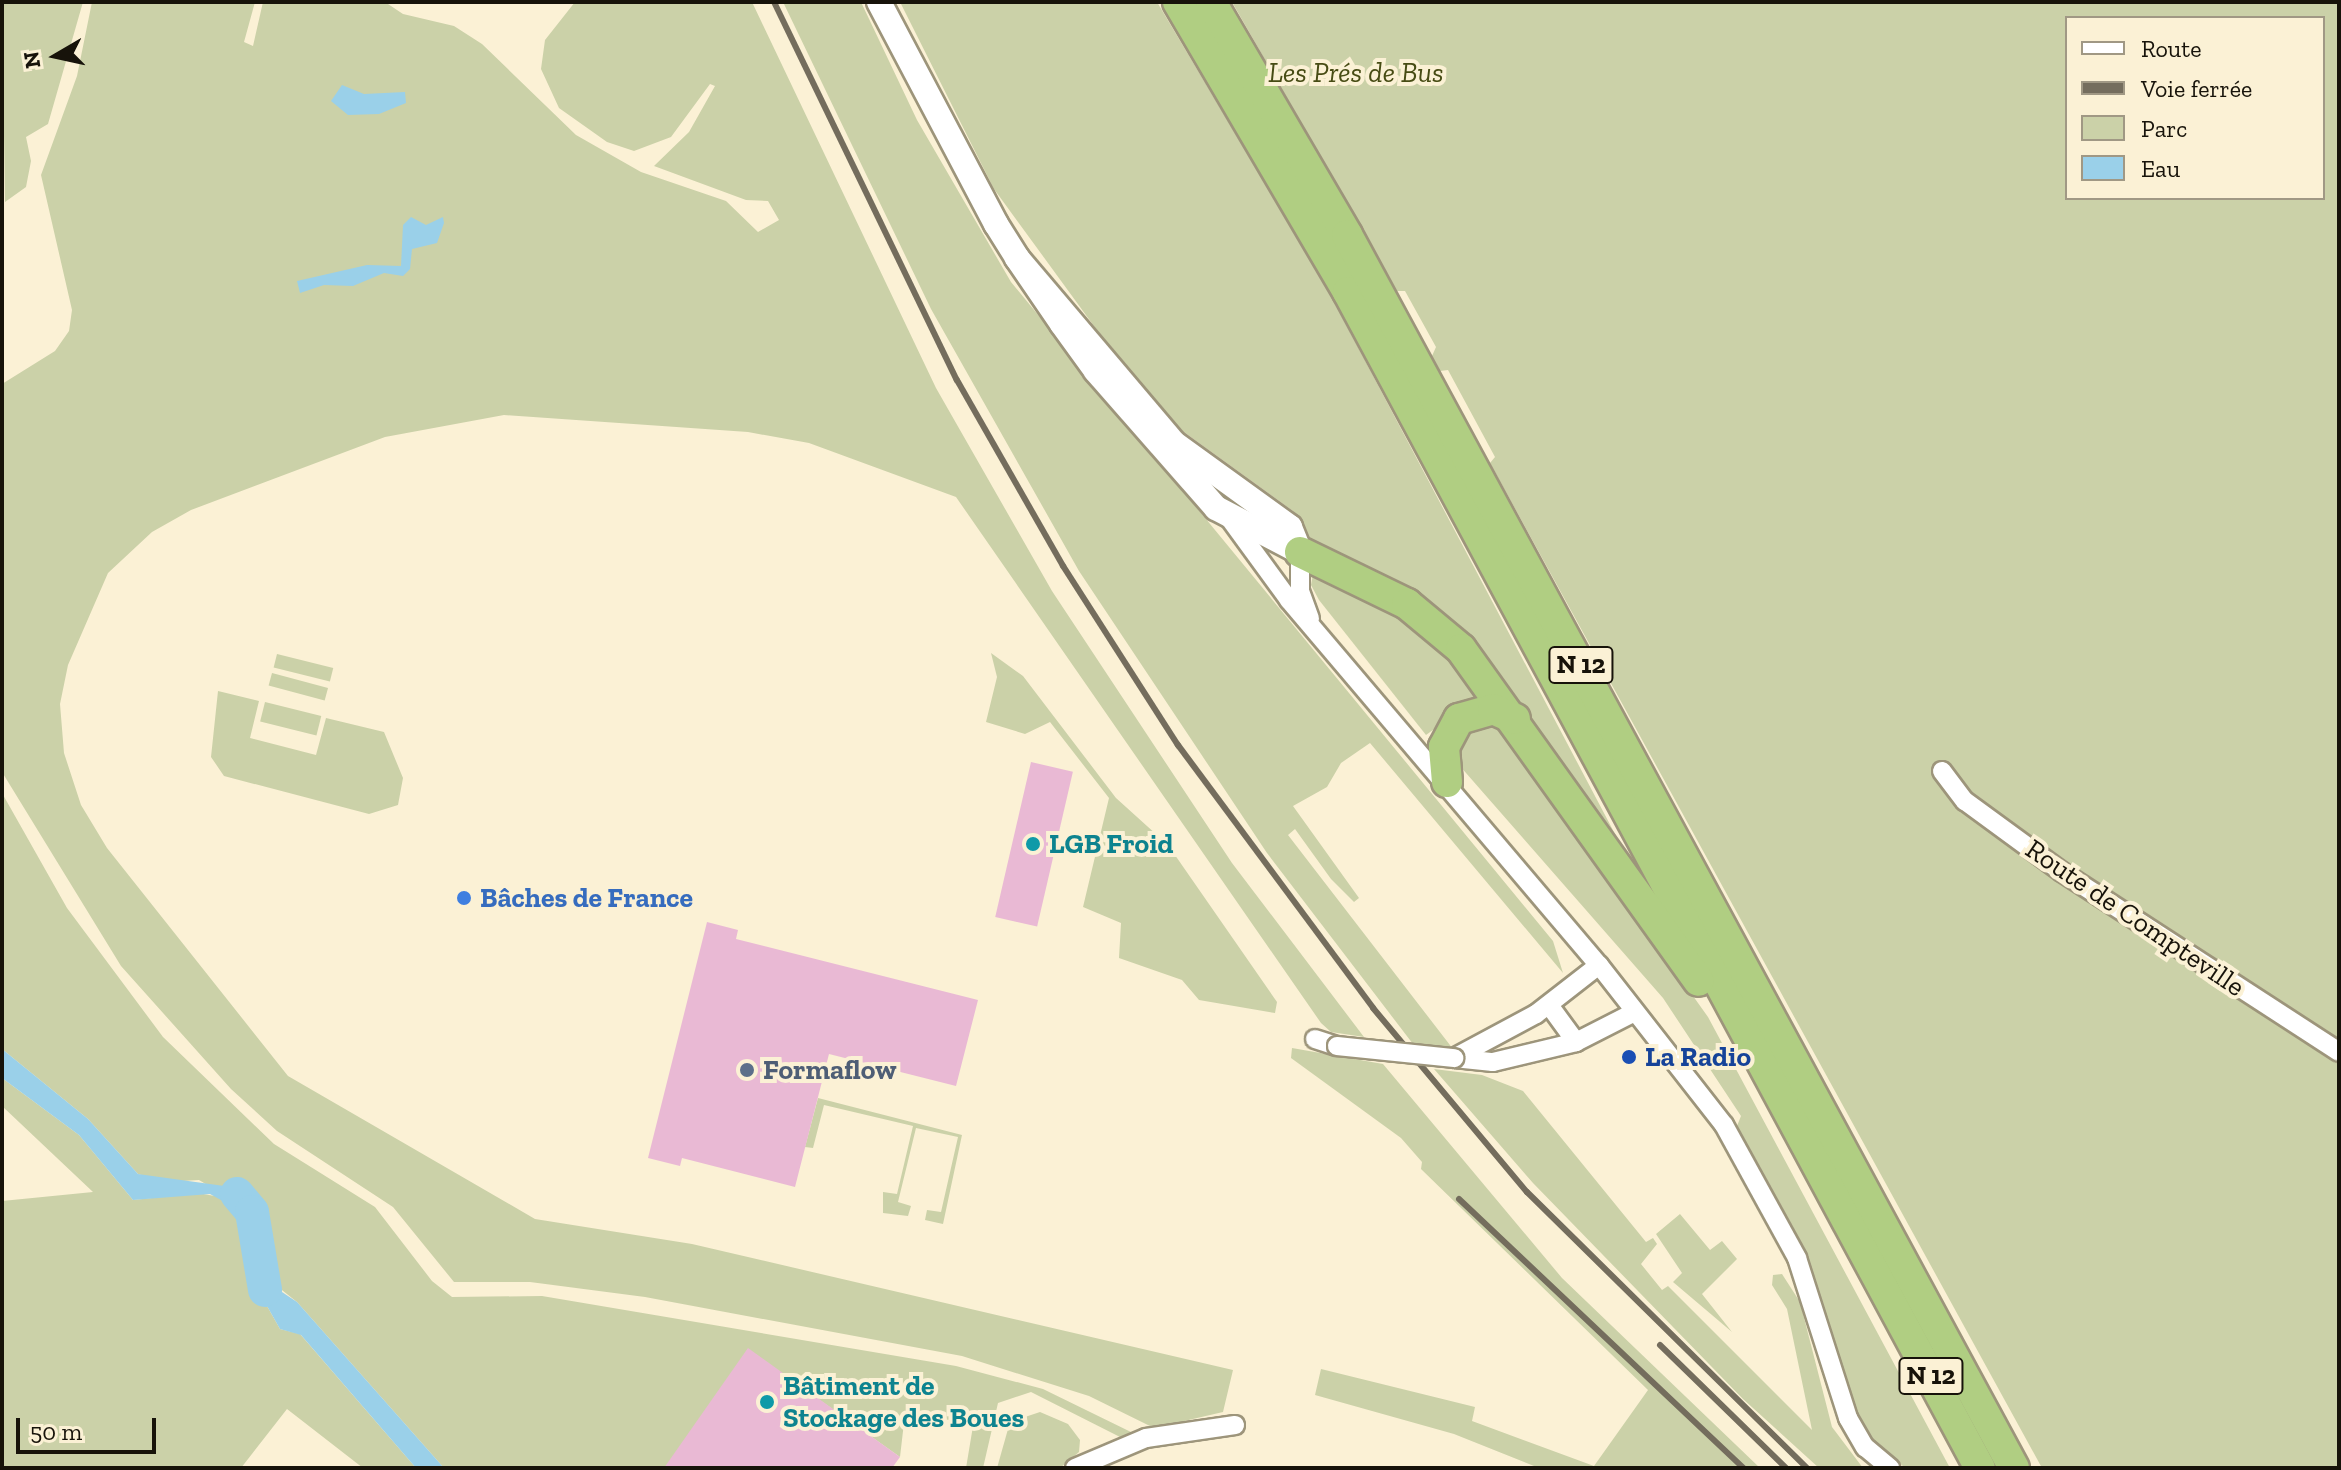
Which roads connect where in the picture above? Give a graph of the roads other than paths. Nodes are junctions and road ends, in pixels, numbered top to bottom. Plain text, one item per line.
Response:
1 (879, 2) edge
2 (1178, 2) edge
3 (1211, 2) edge
4 (1017, 258) junction
5 (1230, 519) junction
6 (1300, 552) junction
7 (1313, 624) junction
8 (1515, 719) junction
9 (1942, 771) dead end
10 (1447, 782) junction
11 (1599, 965) junction
12 (1549, 1005) junction
13 (1635, 1012) junction
14 (1315, 1039) dead end
15 (1576, 1042) junction
16 (2339, 1052) edge
17 (1454, 1058) junction
18 (1882, 1284) junction
19 (1235, 1425) dead end
20 (1075, 1468) edge
21 (1890, 1468) edge
22 (1980, 1468) edge
23 (2014, 1468) edge

1 - 4 street
2 - 18 highway, N 12
3 - 23 highway, N 12
4 - 5 street
4 - 6 street
5 - 6 street
5 - 7 street
6 - 7 street
6 - 8 highway
7 - 10 street
8 - 10 highway
8 - 18 highway
9 - 16 street, Route de Compteville
10 - 11 street
11 - 12 street
11 - 13 street
12 - 15 street
12 - 17 street
13 - 15 street
13 - 21 street
14 - 17 street, bridge
15 - 17 street
18 - 22 highway, N 12
19 - 20 street

